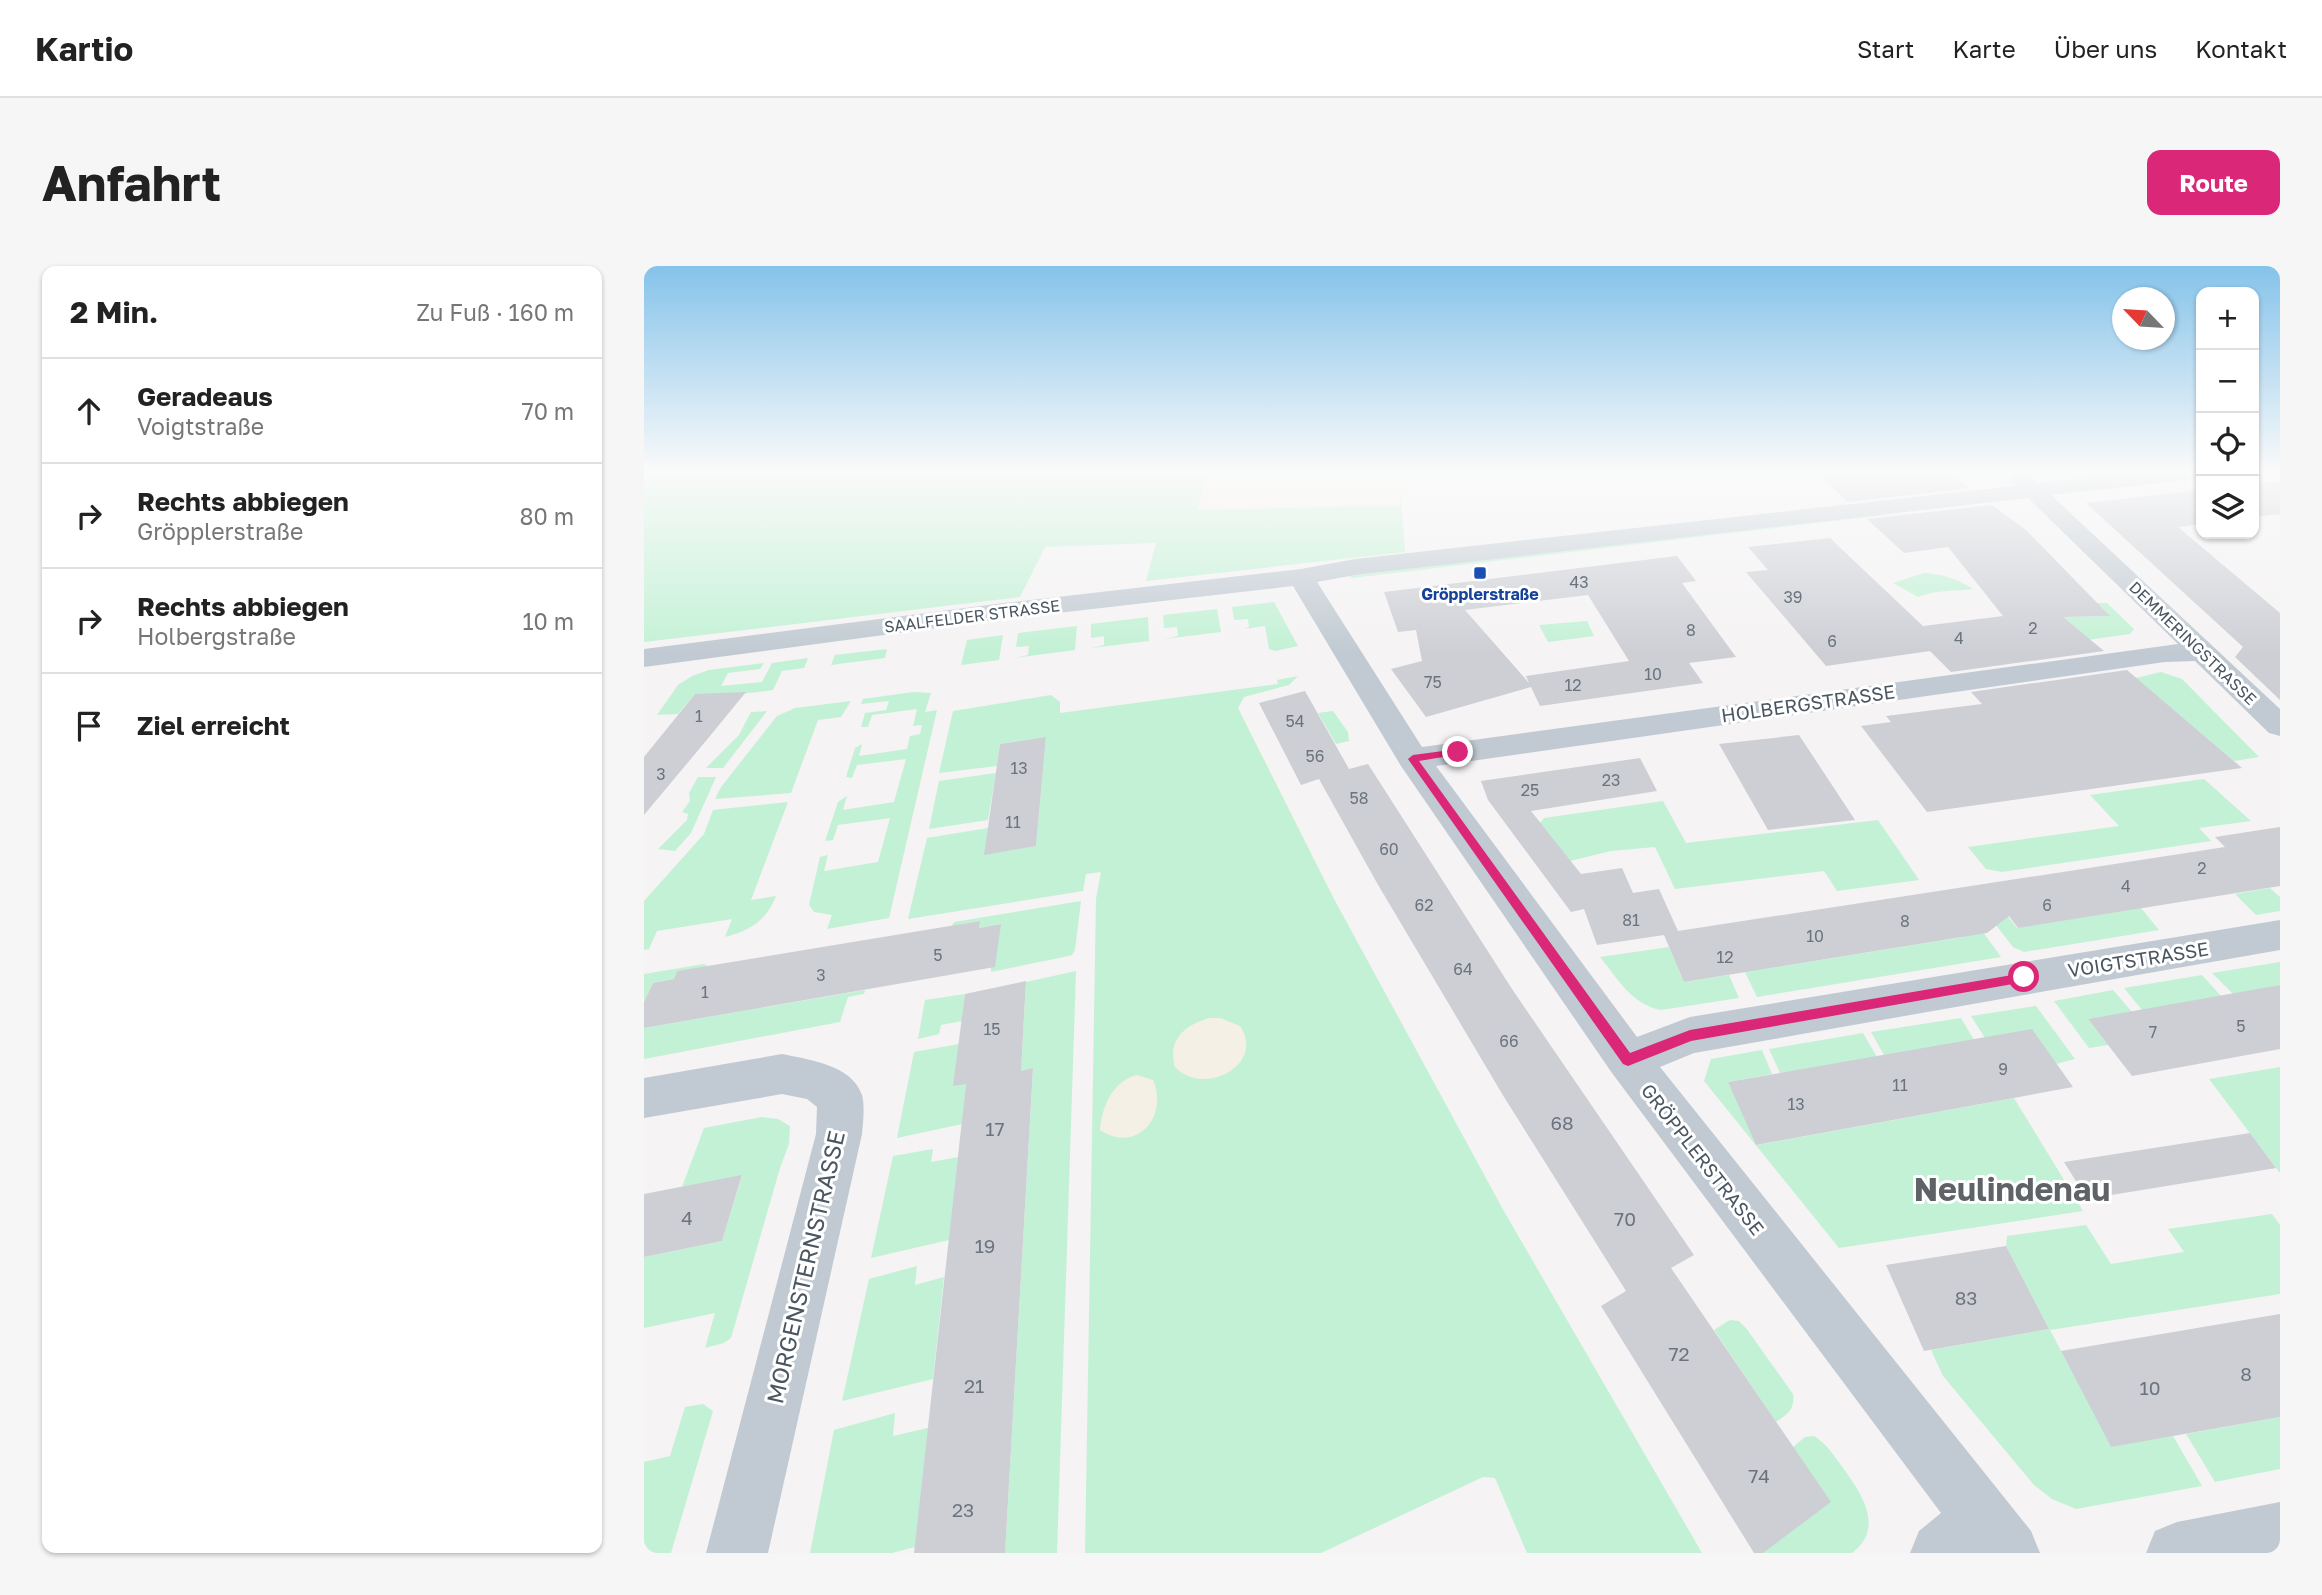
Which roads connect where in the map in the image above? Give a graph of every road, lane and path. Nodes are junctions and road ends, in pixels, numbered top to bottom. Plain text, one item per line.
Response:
1 (1778, 533) edge
2 (2077, 533) edge
3 (1301, 577) junction
4 (2203, 652) junction
5 (650, 663) edge
6 (2280, 726) edge
7 (1413, 759) junction
8 (2280, 935) edge
9 (1628, 1060) junction
10 (644, 1098) edge
11 (2280, 1532) edge
12 (1977, 1542) edge
13 (737, 1553) edge
14 (2178, 1553) edge

1 - 3 street, SAALFELDER STRASSE
2 - 4 street, DEMMERINGSTRASSE
3 - 5 street, SAALFELDER STRASSE
3 - 7 street, GRÖPPLERSTRASSE
4 - 6 street, DEMMERINGSTRASSE
4 - 7 street, HOLBERGSTRASSE
7 - 9 street, GRÖPPLERSTRASSE
8 - 9 street, VOIGTSTRASSE
9 - 12 street, GRÖPPLERSTRASSE
10 - 13 street, MORGENSTERNSTRASSE
11 - 14 street

